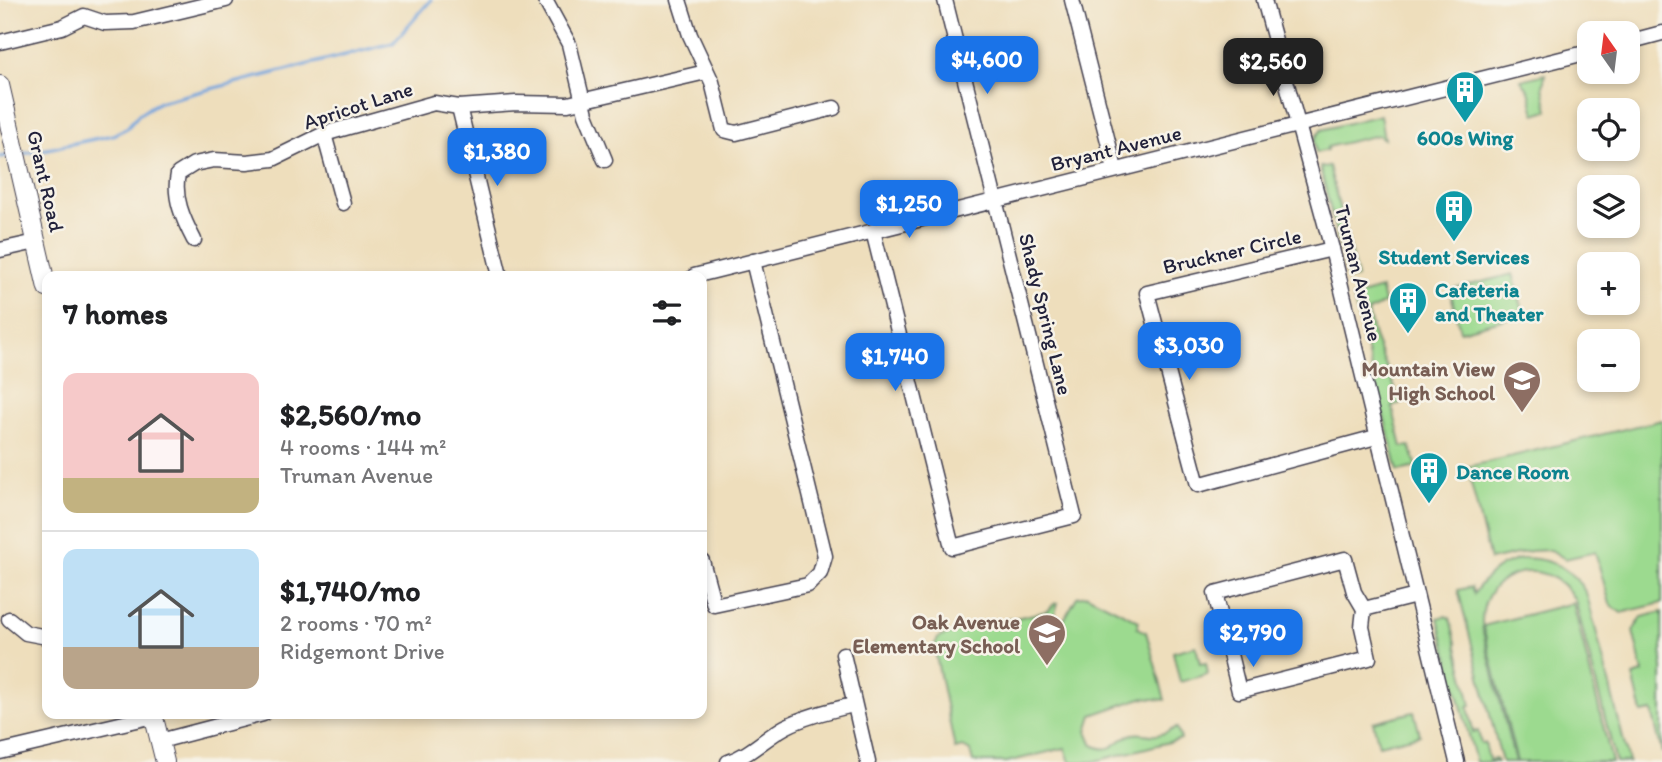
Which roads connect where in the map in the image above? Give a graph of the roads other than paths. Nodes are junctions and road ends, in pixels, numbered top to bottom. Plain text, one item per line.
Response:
1 (226, 0) edge
2 (545, 0) edge
3 (679, 0) edge
4 (945, 0) edge
5 (1072, 0) edge
6 (1264, 0) edge
7 (189, 5) edge
8 (1662, 33) edge
9 (1640, 39) edge
10 (0, 42) edge
11 (1577, 55) edge
12 (706, 72) junction
13 (0, 85) edge
14 (582, 102) junction
15 (459, 107) junction
16 (834, 108) dead end
17 (1299, 125) junction
18 (324, 134) junction
19 (605, 160) dead end
20 (1115, 169) junction
21 (995, 201) junction
22 (342, 203) dead end
23 (873, 232) junction
24 (194, 240) dead end
25 (36, 242) junction
26 (1332, 249) junction
27 (0, 250) edge
28 (752, 261) junction
29 (43, 271) edge
30 (499, 271) edge
31 (707, 273) edge
32 (1376, 438) junction
33 (707, 581) edge
34 (1416, 596) junction
35 (1364, 609) junction
36 (9, 619) dead end
37 (42, 635) edge
38 (843, 654) dead end
39 (853, 705) junction
40 (136, 719) edge
41 (154, 719) edge
42 (244, 719) edge
43 (160, 741) junction
44 (0, 752) edge
45 (165, 762) edge
46 (728, 762) edge
47 (868, 762) edge
48 (1457, 762) edge

1 - 7 street
2 - 14 street
3 - 12 street
4 - 21 street, Shady Spring Lane
5 - 20 street
6 - 17 street, Truman Avenue
7 - 10 street
8 - 9 street
11 - 17 street, Bryant Avenue
12 - 14 street, Apricot Lane
12 - 16 street
13 - 25 main road, Grant Road
14 - 15 street, Apricot Lane
14 - 19 street
15 - 18 street, Apricot Lane
15 - 30 street
17 - 20 street, Bryant Avenue
17 - 26 street, Truman Avenue
18 - 22 street
18 - 24 street, Apricot Lane
20 - 21 street, Bryant Avenue
21 - 23 street, Bryant Avenue
21 - 23 street, Shady Spring Lane
23 - 28 street, Bryant Avenue
25 - 27 street
25 - 29 main road, Grant Road
26 - 32 street, Truman Avenue
26 - 32 street, Bruckner Circle
28 - 31 street, Bryant Avenue
28 - 33 street
32 - 34 street, Truman Avenue
34 - 35 street
34 - 48 street, Truman Avenue
35 - 35 street
36 - 37 street
38 - 39 street
39 - 46 street
39 - 47 street
40 - 44 street
41 - 43 main road
42 - 43 street
43 - 45 main road

